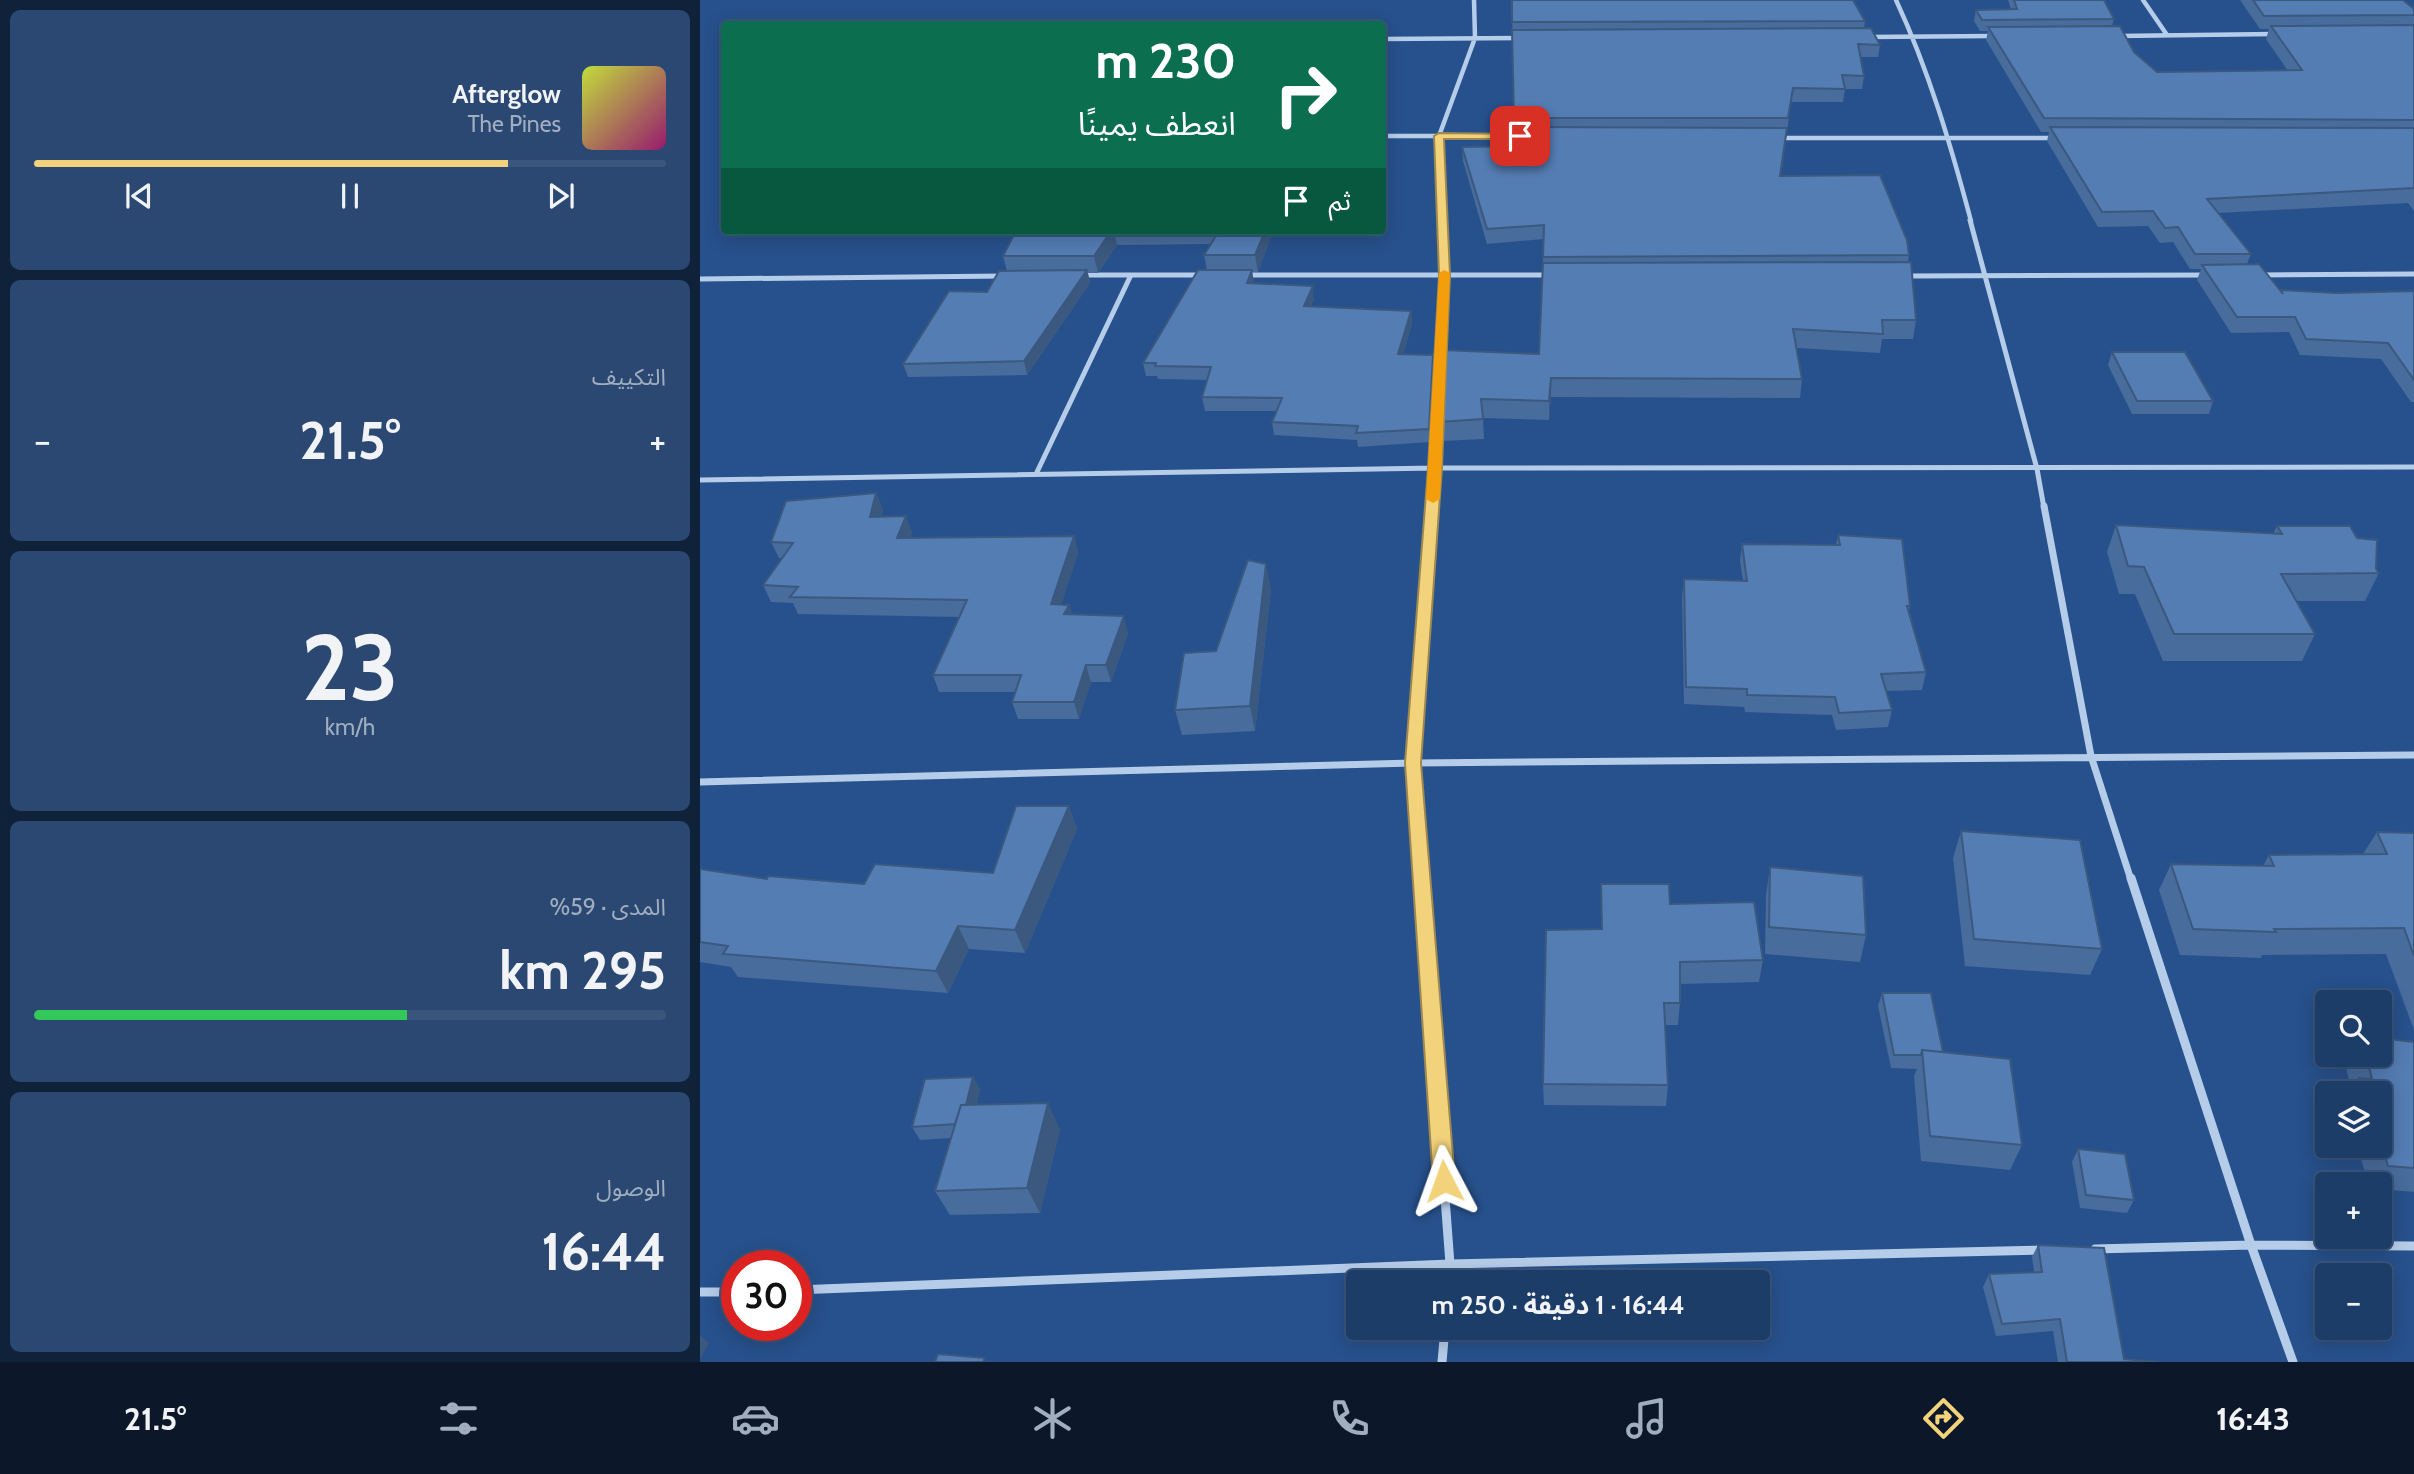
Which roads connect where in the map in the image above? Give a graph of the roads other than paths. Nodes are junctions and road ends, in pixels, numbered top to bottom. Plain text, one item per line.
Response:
1 (1474, 0) edge
2 (1896, 0) edge
3 (2143, 0) edge
4 (2277, 34) edge
5 (2007, 36) edge
6 (2114, 36) edge
7 (2167, 36) junction
8 (1529, 37) edge
9 (1858, 37) edge
10 (1913, 37) junction
11 (1475, 38) junction
12 (1386, 39) edge
13 (1386, 136) edge
14 (1439, 136) junction
15 (1535, 136) edge
16 (1770, 138) edge
17 (2058, 138) edge
18 (1949, 139) junction
19 (2414, 274) edge
20 (1075, 275) edge
21 (1131, 275) junction
22 (1213, 275) edge
23 (1240, 275) edge
24 (1444, 275) junction
25 (1555, 275) edge
26 (2220, 275) edge
27 (2248, 275) edge
28 (1006, 276) edge
29 (1901, 276) edge
30 (1984, 276) junction
31 (700, 279) edge
32 (2414, 467) edge
33 (1435, 468) junction
34 (2038, 469) junction
35 (1037, 472) junction
36 (700, 480) edge
37 (2414, 755) edge
38 (2091, 756) junction
39 (1413, 763) junction
40 (700, 782) edge
41 (2251, 1245) junction
42 (2414, 1246) edge
43 (2085, 1249) edge
44 (2058, 1250) edge
45 (1450, 1264) junction
46 (1449, 1270) edge
47 (812, 1289) edge
48 (700, 1292) edge
49 (721, 1292) edge
50 (1444, 1340) edge
51 (1442, 1362) edge
52 (2293, 1362) edge

1 - 11 street
2 - 10 street
3 - 7 street
4 - 7 street
5 - 10 street
6 - 7 street
8 - 11 street
9 - 10 street
10 - 18 street
11 - 12 street
11 - 14 street
13 - 14 street
14 - 15 street
14 - 24 street
16 - 18 street
17 - 18 street
18 - 30 street
19 - 27 street
20 - 21 street
21 - 22 street
21 - 35 street
23 - 24 street
24 - 25 street
24 - 33 street
26 - 30 street
28 - 31 street
29 - 30 street
30 - 34 street
32 - 34 street
33 - 34 street
33 - 35 street
33 - 39 street
34 - 38 street
35 - 36 street
37 - 38 street
38 - 39 street
38 - 41 street
39 - 40 street
39 - 45 street
41 - 42 street
41 - 43 street
41 - 52 street
44 - 45 street
45 - 46 street
45 - 47 street
48 - 49 street
50 - 51 street

